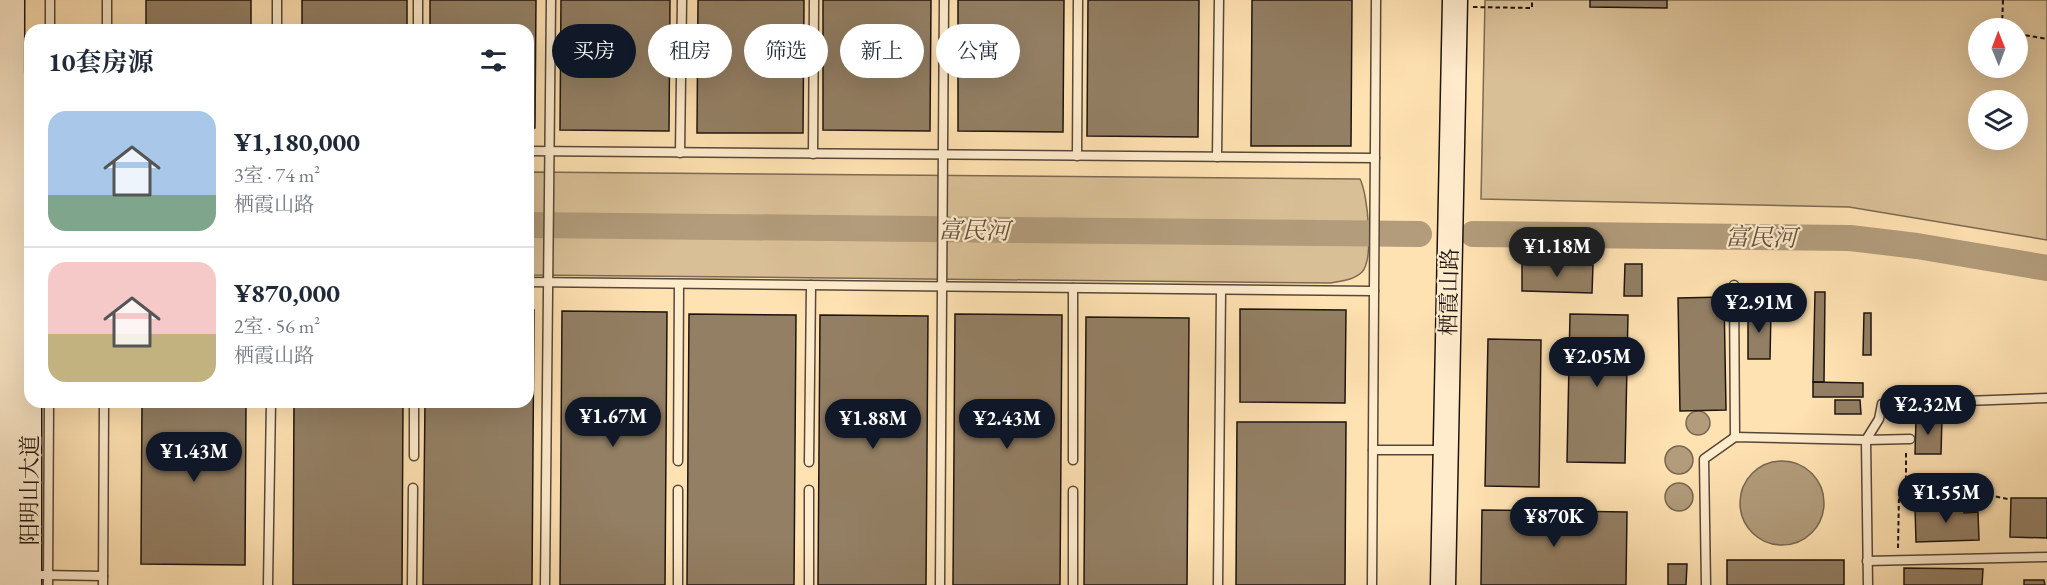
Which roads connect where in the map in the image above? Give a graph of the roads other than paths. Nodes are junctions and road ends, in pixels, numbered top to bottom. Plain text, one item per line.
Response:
1 (12, 0) edge
2 (29, 0) edge
3 (50, 0) edge
4 (107, 0) edge
5 (277, 0) edge
6 (418, 0) edge
7 (551, 0) edge
8 (682, 0) edge
9 (814, 0) edge
10 (944, 0) edge
11 (1078, 0) edge
12 (1219, 0) edge
13 (1376, 0) edge
14 (1455, 3) edge
15 (29, 24) edge
16 (50, 24) edge
17 (107, 24) edge
18 (277, 24) edge
19 (418, 24) edge
20 (534, 151) edge
21 (550, 152) junction
22 (680, 153) junction
23 (813, 154) junction
24 (943, 155) junction
25 (1077, 156) junction
26 (1218, 157) junction
27 (1375, 158) junction
28 (534, 282) edge
29 (548, 282) junction
30 (679, 284) junction
31 (811, 285) junction
32 (1734, 285) dead end
33 (942, 286) junction
34 (1073, 288) junction
35 (1221, 290) junction
36 (1374, 291) junction
37 (2047, 398) edge
38 (26, 408) edge
39 (48, 408) edge
40 (104, 408) edge
41 (271, 408) edge
42 (414, 408) edge
43 (1735, 437) junction
44 (1908, 439) road end
45 (1866, 440) junction
46 (1373, 450) junction
47 (1444, 450) junction
48 (414, 456) dead end
49 (1073, 460) dead end
50 (678, 461) dead end
51 (809, 462) dead end
52 (413, 488) dead end
53 (678, 490) dead end
54 (809, 490) dead end
55 (1073, 491) dead end
56 (2047, 557) edge
57 (1868, 561) junction
58 (25, 579) edge
59 (103, 580) edge
60 (268, 585) edge
61 (412, 585) edge
62 (545, 585) edge
63 (678, 585) edge
64 (809, 585) edge
65 (940, 585) edge
66 (1073, 585) edge
67 (1218, 585) edge
68 (1372, 585) edge
69 (1443, 585) edge
70 (1706, 585) edge
71 (1868, 585) edge

1 - 58 main road, 阳明山大道
2 - 15 main road, 阳明山大道
3 - 16 lane
4 - 17 lane
5 - 18 lane
6 - 19 lane
7 - 21 lane
8 - 22 lane
9 - 23 lane
10 - 24 lane
11 - 25 lane
12 - 26 lane
13 - 27 lane
14 - 47 main road, 栖霞山路
20 - 21 lane
21 - 22 lane
21 - 29 lane
22 - 23 lane
23 - 24 lane
24 - 25 lane
24 - 33 lane
25 - 26 lane
26 - 27 lane
27 - 36 lane
28 - 29 lane
29 - 30 lane
29 - 62 lane
30 - 31 lane
30 - 50 lane
31 - 33 lane
31 - 51 lane
32 - 43 lane
33 - 34 lane
33 - 65 lane
34 - 35 lane
34 - 49 lane
35 - 36 lane
35 - 67 lane
36 - 46 lane
37 - 45 lane
38 - 58 main road, 阳明山大道
39 - 58 lane
40 - 59 lane
41 - 60 lane
42 - 48 lane
43 - 45 lane
43 - 70 lane
44 - 45 lane
45 - 57 lane
46 - 47 lane
46 - 68 lane
47 - 69 main road, 栖霞山路
52 - 61 lane
53 - 63 lane
54 - 64 lane
55 - 66 lane
56 - 57 lane
57 - 71 lane
58 - 59 lane

